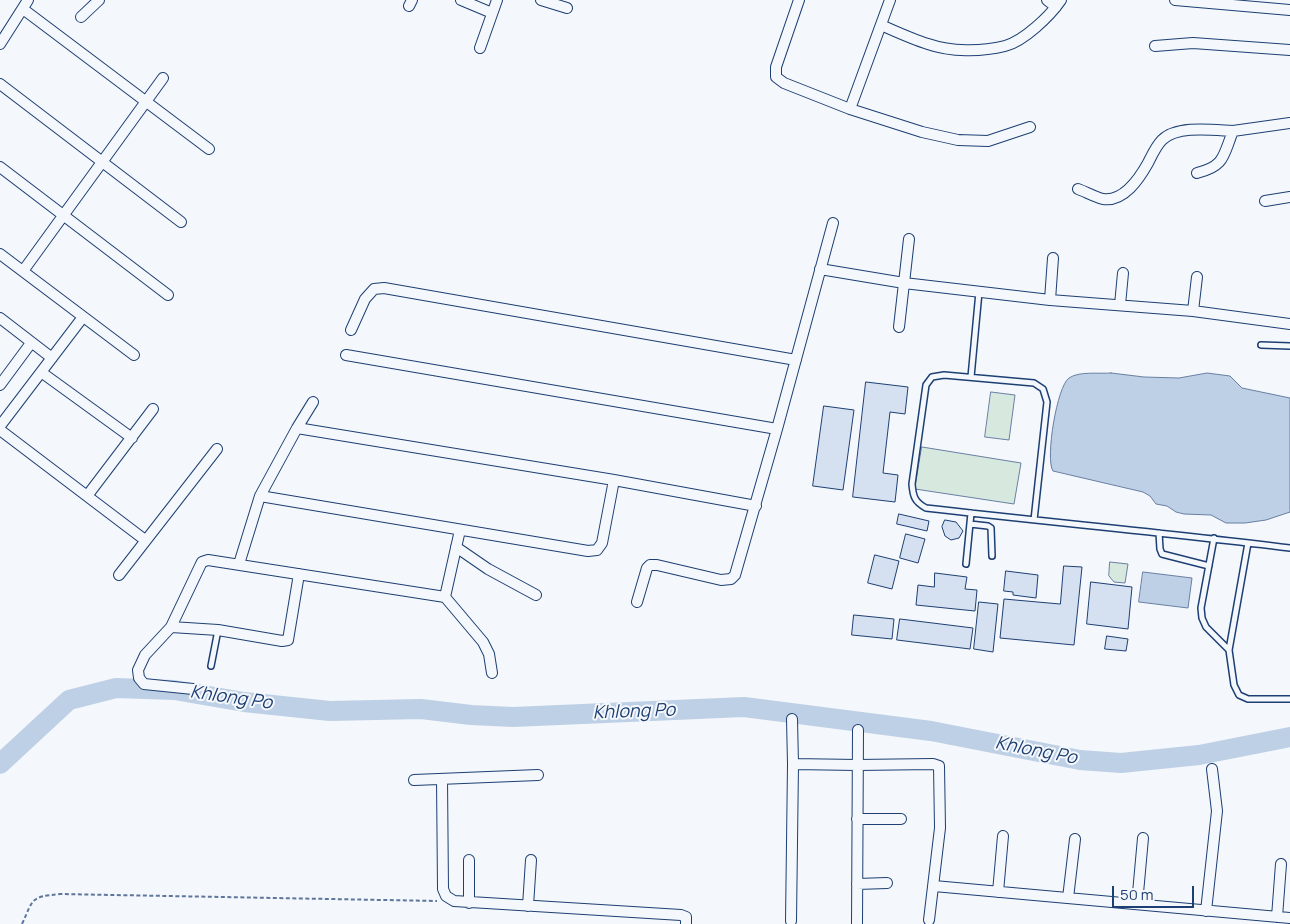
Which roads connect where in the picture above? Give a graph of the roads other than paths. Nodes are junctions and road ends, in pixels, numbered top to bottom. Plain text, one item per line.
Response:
1 (99, 0) edge
2 (461, 0) edge
3 (497, 0) edge
4 (541, 0) edge
5 (798, 0) edge
6 (890, 0) edge
7 (1047, 0) edge
8 (1176, 0) edge
9 (26, 4) edge
10 (1059, 4) edge
11 (1285, 6) edge
12 (567, 8) dead end
13 (492, 13) junction
14 (81, 17) dead end
15 (881, 25) junction
16 (0, 44) edge
17 (1154, 46) dead end
18 (480, 48) dead end
19 (1290, 50) edge
20 (162, 78) dead end
21 (0, 84) edge
22 (145, 102) junction
23 (850, 109) junction
24 (1290, 123) edge
25 (1030, 127) dead end
26 (1233, 131) junction
27 (208, 149) dead end
28 (102, 161) junction
29 (0, 167) edge
30 (1197, 172) dead end
31 (1078, 189) dead end
32 (1290, 197) edge
33 (1265, 201) dead end
34 (63, 215) junction
35 (181, 222) dead end
36 (833, 223) dead end
37 (909, 239) dead end
38 (0, 254) edge
39 (1053, 258) dead end
40 (820, 269) junction
41 (23, 271) junction
42 (1123, 273) dead end
43 (1197, 277) dead end
44 (904, 283) junction
45 (979, 292) junction
46 (168, 295) dead end
47 (1050, 300) junction
48 (1120, 305) junction
49 (1193, 311) junction
50 (83, 317) junction
51 (0, 318) edge
52 (1290, 324) edge
53 (899, 327) dead end
54 (351, 330) dead end
55 (31, 343) junction
56 (1261, 345) dead end
57 (1290, 346) edge
58 (134, 355) dead end
59 (346, 355) dead end
60 (52, 358) junction
61 (796, 360) junction
62 (41, 372) junction
63 (971, 377) junction
64 (0, 385) edge
65 (313, 402) dead end
66 (153, 408) dead end
67 (0, 428) edge
68 (297, 428) junction
69 (777, 429) junction
70 (132, 438) junction
71 (217, 449) dead end
72 (614, 480) junction
73 (87, 496) junction
74 (260, 496) junction
75 (756, 506) junction
76 (971, 513) junction
77 (1034, 520) junction
78 (970, 524) junction
79 (460, 530) junction
80 (1159, 533) junction
81 (1214, 538) junction
82 (145, 540) junction
83 (1248, 543) junction
84 (456, 546) junction
85 (1290, 548) edge
86 (992, 556) dead end
87 (239, 564) junction
88 (966, 564) dead end
89 (1209, 566) junction
90 (299, 574) junction
91 (119, 575) dead end
92 (536, 595) dead end
93 (445, 597) junction
94 (637, 602) dead end
95 (171, 627) junction
96 (218, 630) junction
97 (1229, 650) junction
98 (211, 666) dead end
99 (492, 673) dead end
100 (193, 689) dead end
101 (1290, 699) edge
102 (792, 719) dead end
103 (858, 730) dead end
104 (793, 764) junction
105 (857, 765) junction
106 (1212, 769) dead end
107 (538, 775) dead end
108 (414, 780) dead end
109 (442, 780) junction
110 (857, 819) junction
111 (901, 819) dead end
112 (1003, 836) dead end
113 (1143, 838) dead end
114 (1075, 839) dead end
115 (469, 860) dead end
116 (531, 860) dead end
117 (1281, 864) dead end
118 (888, 883) dead end
119 (857, 884) junction
120 (934, 886) junction
121 (998, 892) junction
122 (1068, 898) junction
123 (469, 903) junction
124 (1137, 904) junction
125 (528, 906) junction
126 (1206, 911) junction
127 (1277, 917) junction
128 (1290, 918) edge
129 (929, 920) dead end
130 (791, 921) dead end
131 (686, 924) edge
132 (857, 924) edge

1 - 14 street
2 - 13 street
3 - 13 street
4 - 12 street
5 - 23 street
6 - 15 street
7 - 10 street
8 - 11 street
9 - 16 street
9 - 22 street
10 - 15 street
13 - 18 street
15 - 23 street
17 - 19 street
20 - 22 street
21 - 28 street
22 - 27 street
22 - 28 street
23 - 25 street
24 - 26 street
26 - 30 street
26 - 31 street
28 - 34 street
28 - 35 street
29 - 34 street
32 - 33 street
34 - 41 street
34 - 46 street
36 - 40 street
37 - 44 street
38 - 41 street
39 - 47 street
40 - 44 street
40 - 61 street
41 - 50 street
42 - 48 street
43 - 49 street
44 - 45 street
44 - 53 street
45 - 47 street
45 - 63 lane
47 - 48 street
48 - 49 street
49 - 52 street
50 - 58 street
50 - 60 street
51 - 55 street
54 - 61 street
55 - 60 street
55 - 64 street
56 - 57 lane
59 - 69 street
60 - 62 street
61 - 69 street
62 - 67 street
62 - 70 street
63 - 76 lane
63 - 77 lane
65 - 68 street
66 - 70 street
67 - 73 street
68 - 72 street
68 - 74 street
69 - 75 street
70 - 73 street
71 - 82 street
72 - 75 street
72 - 79 street
73 - 82 street
74 - 79 street
74 - 87 street
75 - 94 street
76 - 77 lane
76 - 78 lane
77 - 80 lane
78 - 86 lane
78 - 88 lane
79 - 84 street
80 - 81 lane
80 - 89 lane
81 - 83 lane
81 - 89 lane
82 - 91 street
83 - 85 lane
83 - 97 lane
84 - 92 street
84 - 93 street
87 - 90 street
87 - 95 street
89 - 97 lane
90 - 93 street
90 - 96 street
93 - 99 street
95 - 96 street
95 - 100 street
96 - 98 lane
97 - 101 lane
102 - 104 street
103 - 105 street
104 - 105 street
104 - 130 street
105 - 110 street
105 - 120 street
106 - 126 street
107 - 109 street
108 - 109 street
109 - 123 street
110 - 111 street
110 - 119 street
112 - 121 street
113 - 124 street
114 - 122 street
115 - 123 street
116 - 125 street
117 - 127 street
118 - 119 street
119 - 132 street
120 - 121 street
120 - 129 street
121 - 122 street
122 - 124 street
123 - 125 street
124 - 126 street
125 - 131 street
126 - 127 street
127 - 128 street

